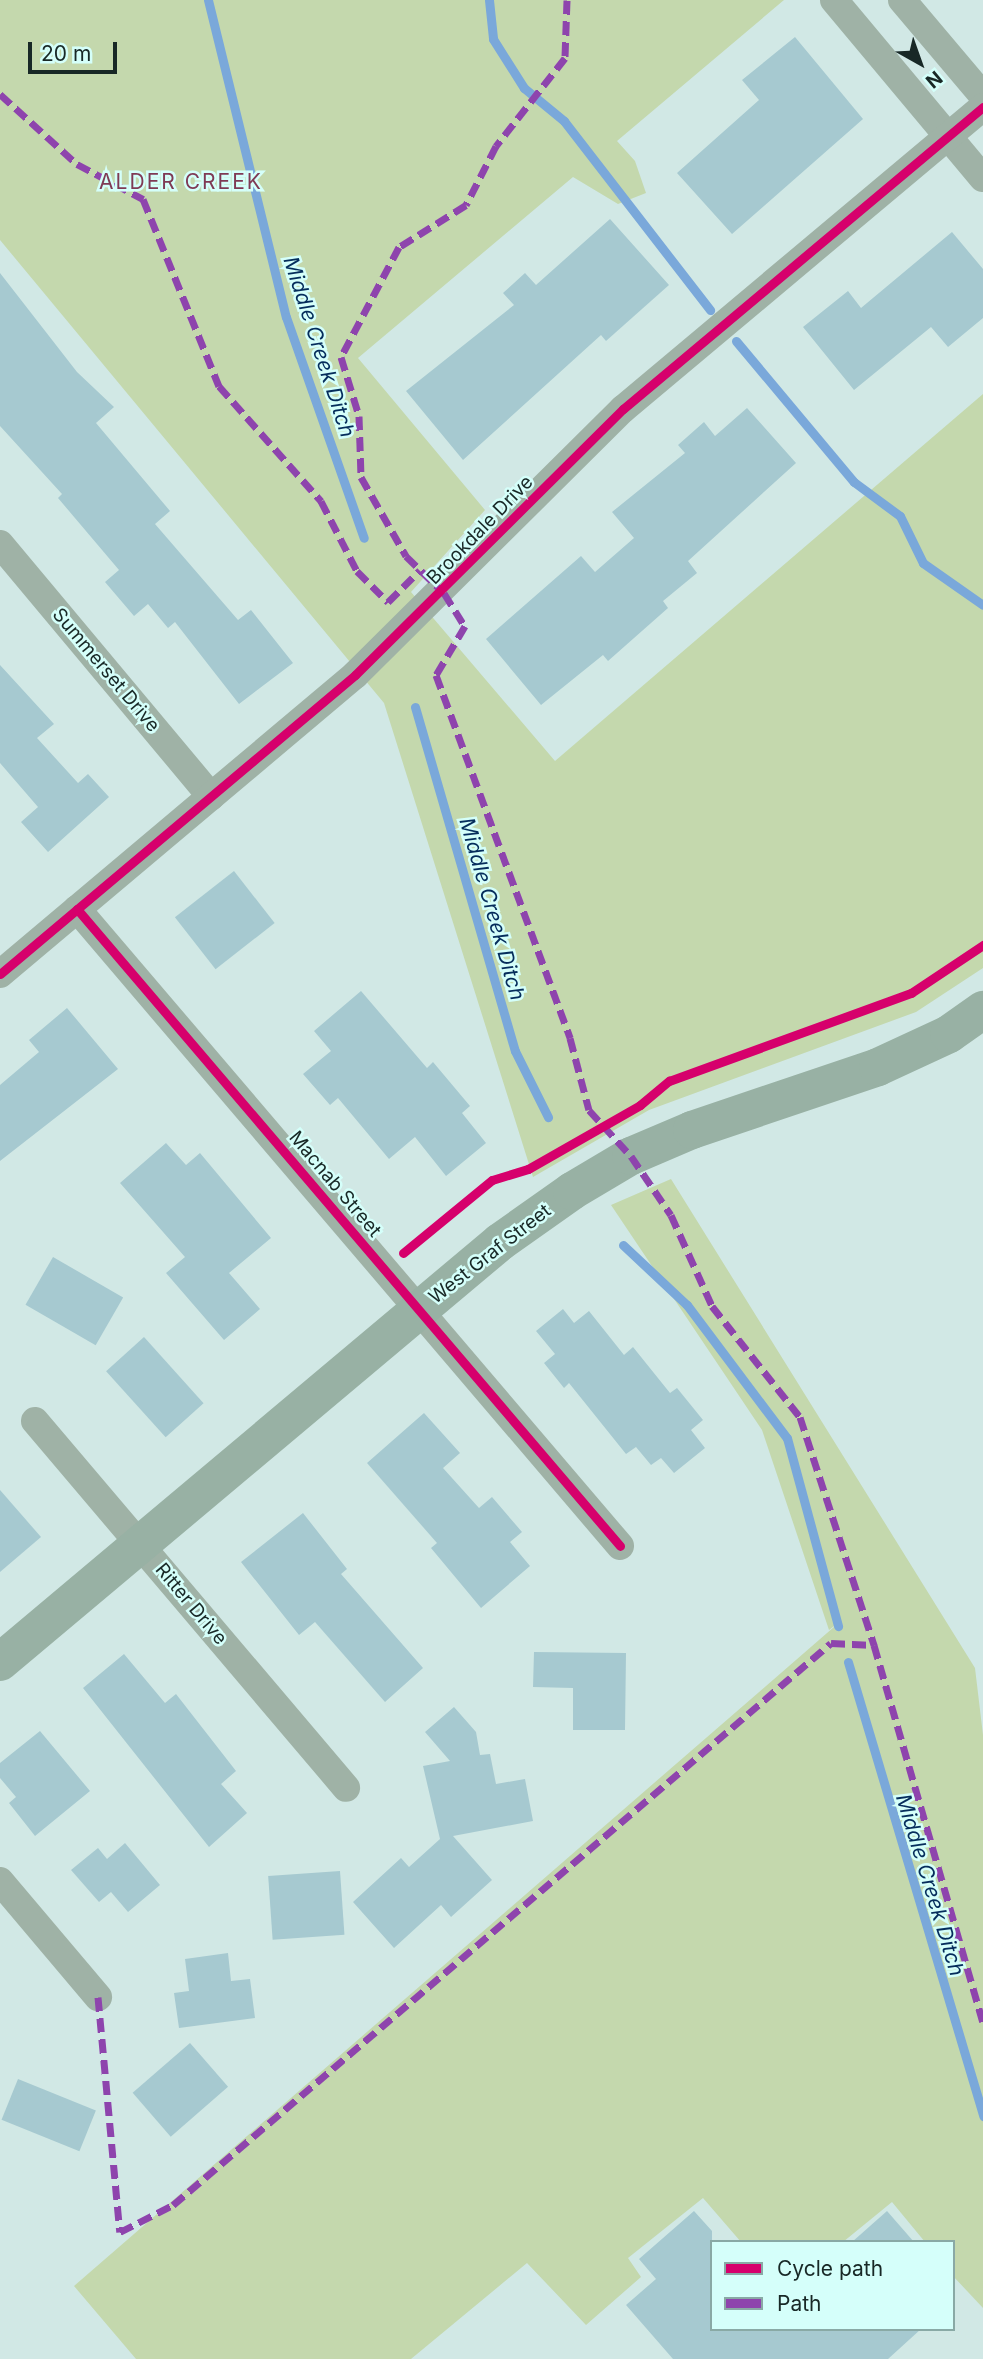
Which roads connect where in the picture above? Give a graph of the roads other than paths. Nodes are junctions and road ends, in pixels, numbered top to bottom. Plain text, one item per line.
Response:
1 (834, 0) edge
2 (902, 0) edge
3 (983, 96) edge
4 (983, 107) edge
5 (948, 136) junction
6 (983, 178) edge
7 (0, 544) edge
8 (211, 796) junction
9 (77, 909) junction
10 (0, 974) edge
11 (983, 1010) edge
12 (419, 1310) junction
13 (35, 1421) dead end
14 (138, 1542) junction
15 (620, 1546) dead end
16 (0, 1662) edge
17 (346, 1787) dead end
18 (0, 1881) edge
19 (98, 1997) dead end

1 - 5 street
2 - 3 street
4 - 5 street, Brookdale Drive
5 - 6 street
5 - 8 street, Brookdale Drive
7 - 8 street, Summerset Drive
8 - 9 street, Brookdale Drive
9 - 10 street, Brookdale Drive
9 - 12 street, Macnab Street
11 - 12 main road, West Graf Street
12 - 14 main road, West Graf Street
12 - 15 street, Macnab Street
13 - 14 street, Ritter Drive
14 - 16 main road, West Graf Street
14 - 17 street, Ritter Drive
18 - 19 street

